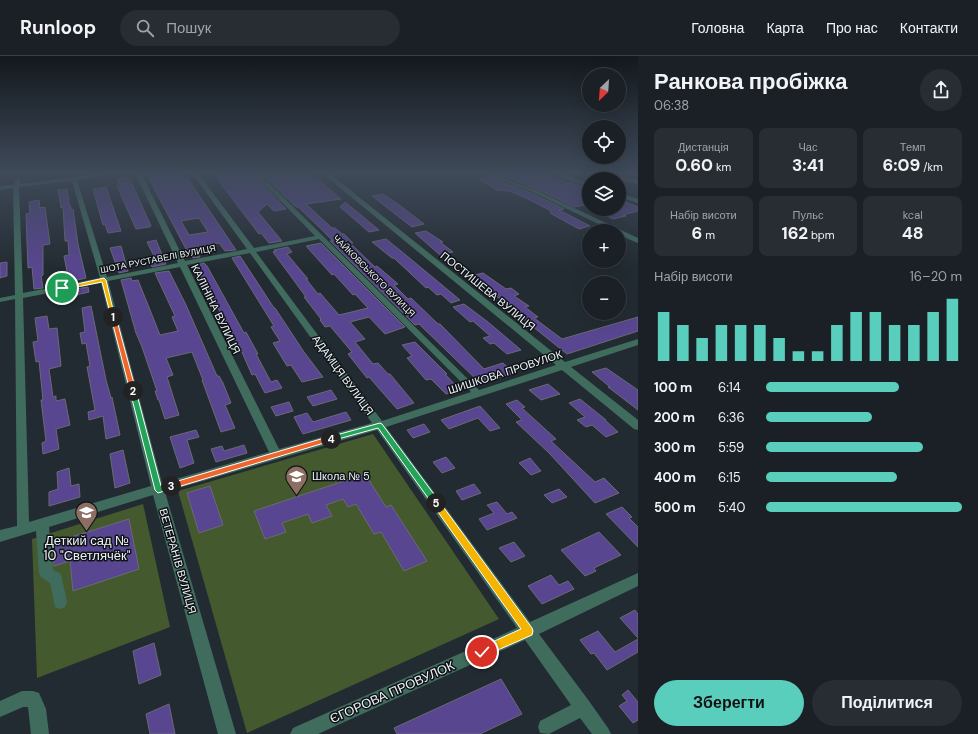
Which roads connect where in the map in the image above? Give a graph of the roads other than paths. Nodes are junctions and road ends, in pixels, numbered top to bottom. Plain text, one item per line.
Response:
1 (20, 205) edge
2 (82, 205) edge
3 (153, 205) edge
4 (218, 205) edge
5 (288, 205) edge
6 (364, 205) edge
7 (563, 205) edge
8 (603, 224) edge
9 (626, 235) edge
10 (321, 237) junction
11 (638, 241) edge
12 (251, 251) junction
13 (182, 265) junction
14 (104, 280) junction
15 (19, 296) junction
16 (0, 300) edge
17 (638, 342) edge
18 (563, 366) junction
19 (477, 393) junction
20 (380, 425) junction
21 (638, 426) edge
22 (276, 454) junction
23 (158, 490) junction
24 (42, 524) junction
25 (23, 529) junction
26 (0, 536) edge
27 (638, 579) edge
28 (60, 602) dead end
29 (528, 631) junction
30 (583, 707) junction
31 (0, 709) edge
32 (546, 727) dead end
33 (40, 734) edge
34 (227, 734) edge
35 (299, 734) edge
36 (602, 734) edge

1 - 15 street
2 - 14 street, ВЕТЕРАНІВ ВУЛИЦЯ
3 - 13 street, КАЛІНІНА ВУЛИЦЯ
4 - 12 street, АДАМЦЯ ВУЛИЦЯ
5 - 10 street, ЧАЙКОВСЬКОГО ВУЛИЦЯ
6 - 18 street, ПОСТИШЕВА ВУЛИЦЯ
7 - 8 street
9 - 11 street
10 - 12 street, ШОТА РУСТАВЕЛІ ВУЛИЦЯ
10 - 19 street, ЧАЙКОВСЬКОГО ВУЛИЦЯ
12 - 13 street, ШОТА РУСТАВЕЛІ ВУЛИЦЯ
12 - 20 street, АДАМЦЯ ВУЛИЦЯ
13 - 14 street, ШОТА РУСТАВЕЛІ ВУЛИЦЯ
13 - 22 street, КАЛІНІНА ВУЛИЦЯ
14 - 15 street, ШОТА РУСТАВЕЛІ ВУЛИЦЯ
14 - 23 street, ВЕТЕРАНІВ ВУЛИЦЯ
15 - 16 street, ШОТА РУСТАВЕЛІ ВУЛИЦЯ
15 - 25 street
17 - 18 street, ШИШКОВА ПРОВУЛОК
18 - 19 street, ШИШКОВА ПРОВУЛОК
18 - 21 street, ПОСТИШЕВА ВУЛИЦЯ
19 - 20 street, ШИШКОВА ПРОВУЛОК
20 - 22 street, ШИШКОВА ПРОВУЛОК
20 - 29 street, АДАМЦЯ ВУЛИЦЯ
22 - 23 street, ШИШКОВА ПРОВУЛОК
23 - 24 street, ШИШКОВА ПРОВУЛОК
23 - 34 street, ВЕТЕРАНІВ ВУЛИЦЯ
24 - 25 street, ШИШКОВА ПРОВУЛОК
24 - 28 street
25 - 26 street, ШИШКОВА ПРОВУЛОК
27 - 29 street, ЄГОРОВА ПРОВУЛОК
29 - 30 street, АДАМЦЯ ВУЛИЦЯ
29 - 35 street, ЄГОРОВА ПРОВУЛОК
30 - 32 street
30 - 36 street, АДАМЦЯ ВУЛИЦЯ
31 - 33 street

